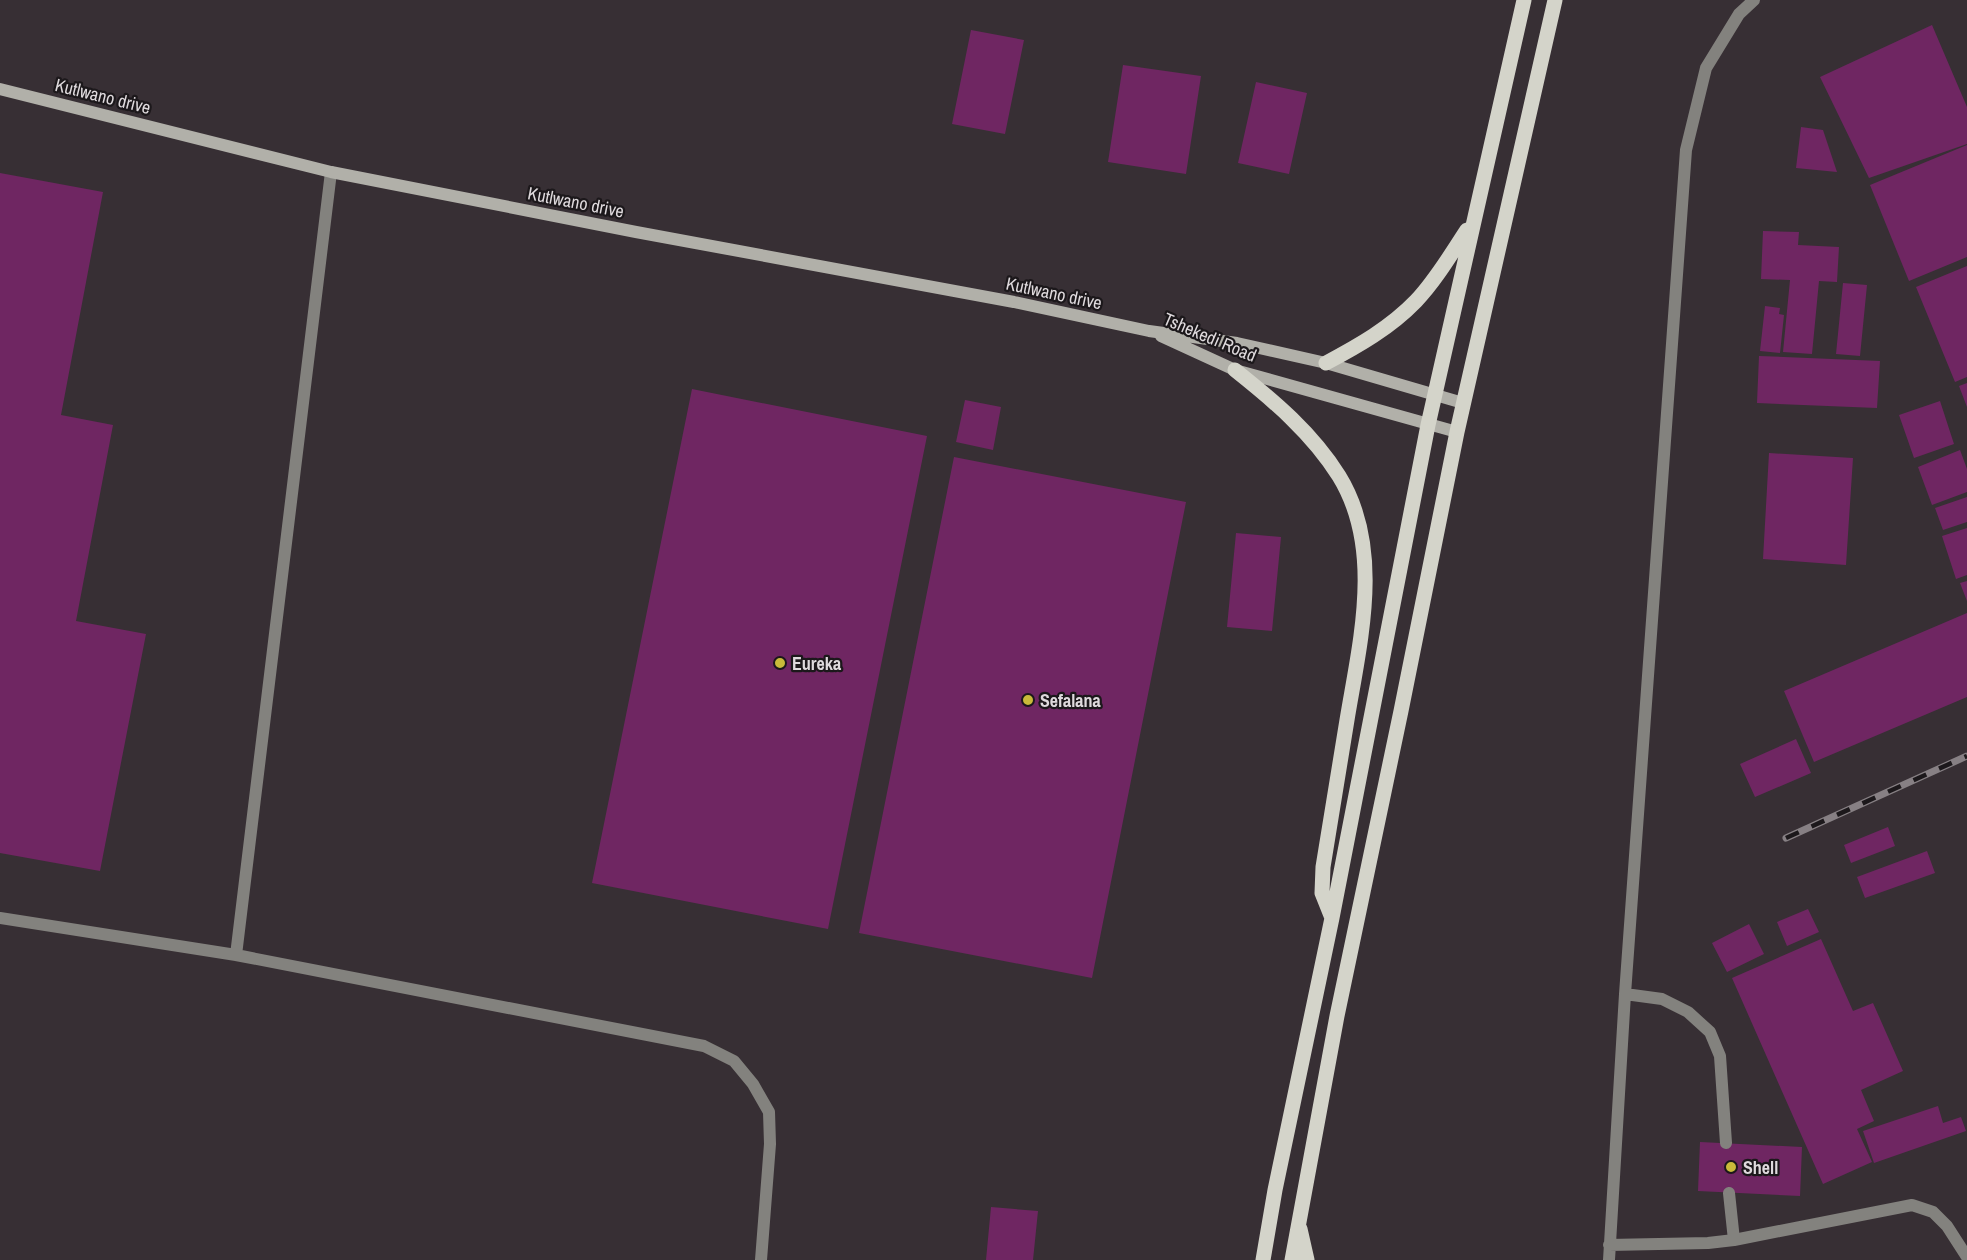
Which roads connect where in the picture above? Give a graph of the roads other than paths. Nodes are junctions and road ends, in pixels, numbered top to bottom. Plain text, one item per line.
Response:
1 (1524, 0) edge
2 (1555, 0) edge
3 (1754, 0) edge
4 (0, 89) edge
5 (331, 172) junction
6 (1473, 220) junction
7 (1149, 331) junction
8 (1326, 363) junction
9 (1235, 370) junction
10 (1435, 395) junction
11 (1463, 403) junction
12 (1428, 425) junction
13 (1456, 432) junction
14 (0, 918) edge
15 (1332, 918) junction
16 (236, 955) junction
17 (1624, 994) junction
18 (1726, 1143) dead end
19 (1729, 1193) dead end
20 (1298, 1220) junction
21 (1734, 1240) junction
22 (1609, 1245) junction
23 (1967, 1257) edge
24 (761, 1260) edge
25 (1263, 1260) edge
26 (1292, 1260) edge
27 (1307, 1260) edge
28 (1608, 1260) edge

1 - 6 main road
2 - 11 main road
3 - 17 lane
4 - 5 street, Kutlwano drive
5 - 7 street, Kutlwano drive
5 - 16 lane
6 - 8 main road
6 - 10 main road
7 - 8 street, Tshekedi Road
7 - 9 street, Tshekedi Road
8 - 10 street, Tshekedi Road
9 - 12 street, Tshekedi Road
9 - 15 main road
10 - 11 street, Tshekedi Road
10 - 12 main road
11 - 13 main road
12 - 13 street, Tshekedi Road
12 - 15 main road
13 - 20 main road
14 - 16 lane
15 - 25 main road
16 - 24 lane
17 - 18 lane
17 - 22 lane
19 - 21 lane
20 - 26 main road
20 - 27 main road
21 - 22 lane
21 - 23 lane
22 - 28 lane

